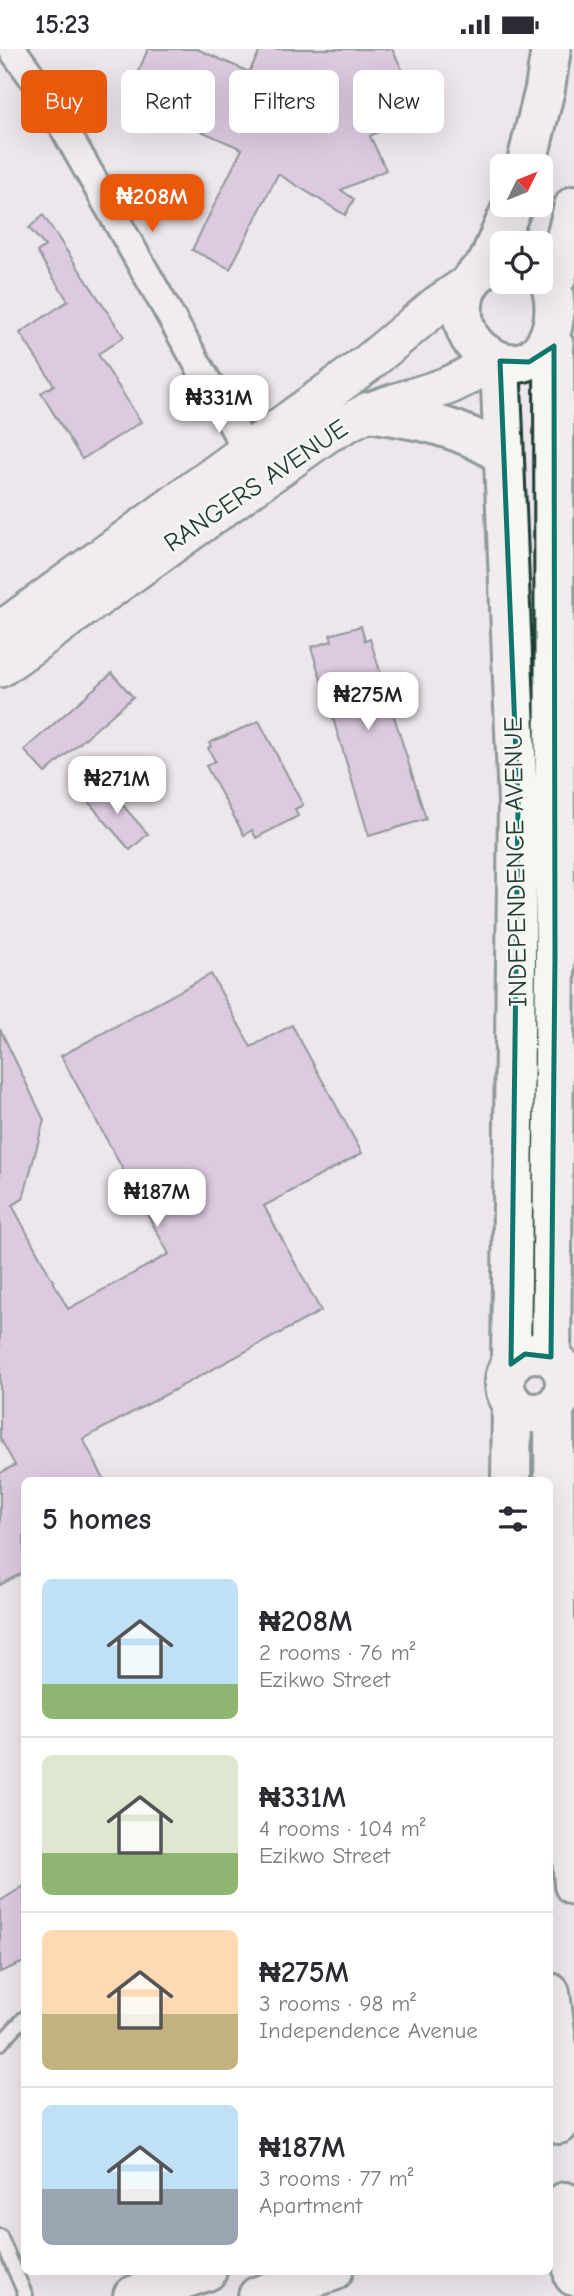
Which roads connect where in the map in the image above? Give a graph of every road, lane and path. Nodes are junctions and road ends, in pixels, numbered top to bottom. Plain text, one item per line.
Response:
1 (12, 49) edge
2 (551, 49) edge
3 (529, 154) edge
4 (574, 206) edge
5 (508, 217) edge
6 (553, 261) edge
7 (486, 269) edge
8 (553, 278) edge
9 (564, 336) edge
10 (496, 360) junction
11 (368, 412) junction
12 (247, 451) junction
13 (503, 455) junction
14 (0, 631) edge
15 (0, 667) edge
16 (564, 957) edge
17 (511, 1364) junction
18 (562, 1381) edge
19 (512, 1403) junction
20 (511, 1477) edge
21 (574, 1885) edge
22 (553, 2017) edge
23 (21, 2021) edge
24 (0, 2044) edge
25 (558, 2164) edge
26 (0, 2236) edge
27 (553, 2270) edge
28 (195, 2275) edge
29 (322, 2275) edge
30 (574, 2276) edge
31 (574, 2295) edge
32 (26, 2296) edge
33 (133, 2296) edge
34 (258, 2296) edge

1 - 12 street
2 - 3 main road
4 - 6 main road
5 - 7 main road
7 - 10 main road
7 - 12 main road, RANGERS AVENUE
8 - 9 main road, INDEPENDENCE AVENUE
9 - 10 main road
9 - 16 main road, INDEPENDENCE AVENUE
10 - 11 main road, RANGERS AVENUE
10 - 13 main road, INDEPENDENCE AVENUE
11 - 13 main road
11 - 15 main road, RANGERS AVENUE
12 - 14 main road, RANGERS AVENUE
13 - 17 main road, INDEPENDENCE AVENUE
16 - 18 main road, INDEPENDENCE AVENUE
17 - 18 main road
17 - 19 main road
18 - 19 main road
18 - 21 main road, INDEPENDENCE AVENUE
19 - 20 main road
22 - 25 main road
23 - 24 lane
25 - 30 main road
26 - 32 lane
27 - 31 main road
28 - 33 main road
29 - 34 main road

